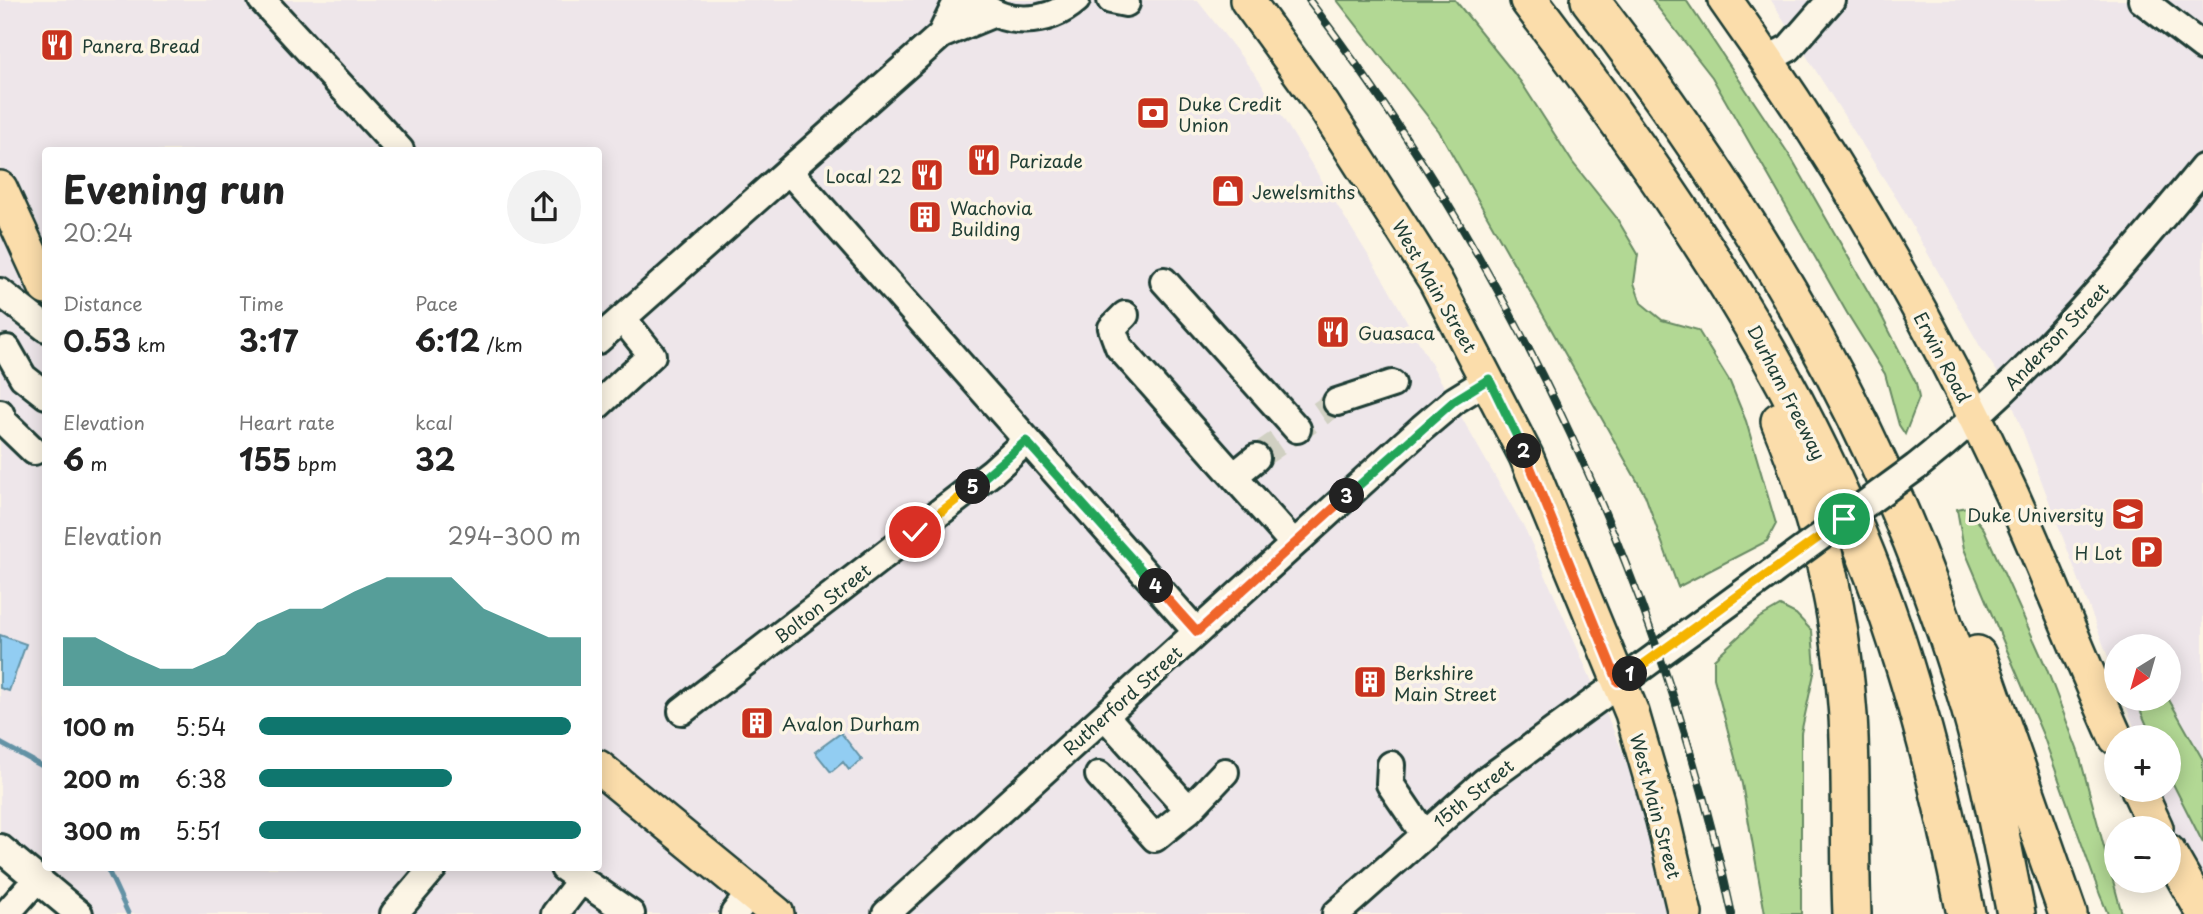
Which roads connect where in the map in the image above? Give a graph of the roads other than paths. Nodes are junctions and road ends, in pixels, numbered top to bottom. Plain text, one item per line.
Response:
1 (262, 0) edge
2 (958, 0) edge
3 (1076, 0) edge
4 (1111, 0) edge
5 (1124, 0) edge
6 (1247, 0) edge
7 (1529, 0) edge
8 (1590, 0) edge
9 (1725, 0) edge
10 (1831, 0) edge
11 (2142, 0) edge
12 (984, 7) edge
13 (941, 35) junction
14 (2203, 47) edge
15 (1766, 60) junction
16 (397, 147) edge
17 (2203, 167) edge
18 (789, 172) junction
19 (1662, 181) junction
20 (0, 188) edge
21 (1164, 281) dead end
22 (22, 306) edge
23 (1125, 315) dead end
24 (622, 319) junction
25 (602, 336) edge
26 (3, 354) edge
27 (1489, 379) junction
28 (1392, 384) dead end
29 (42, 392) edge
30 (1849, 398) junction
31 (602, 401) edge
32 (1336, 402) tunnel mouth
33 (0, 413) edge
34 (1976, 419) junction
35 (1297, 429) dead end
36 (1026, 441) junction
37 (34, 451) dead end
38 (1256, 458) tunnel mouth
39 (1234, 476) junction
40 (1294, 544) junction
41 (1197, 632) junction
42 (1618, 682) junction
43 (682, 711) dead end
44 (1105, 716) junction
45 (2110, 725) edge
46 (1391, 765) dead end
47 (602, 771) edge
48 (1225, 772) dead end
49 (1099, 775) dead end
50 (1161, 780) junction
51 (1128, 808) junction
52 (1189, 810) junction
53 (1424, 834) junction
54 (0, 848) edge
55 (430, 871) edge
56 (572, 874) edge
57 (2181, 874) edge
58 (37, 879) junction
59 (742, 904) edge
60 (2203, 912) edge
61 (6, 914) edge
62 (79, 914) edge
63 (394, 914) edge
64 (555, 914) edge
65 (631, 914) edge
66 (777, 914) edge
67 (886, 914) edge
68 (1336, 914) edge
69 (1685, 914) edge
70 (1852, 914) edge
71 (1966, 914) edge
72 (2016, 914) edge
73 (2068, 914) edge

1 - 16 street
2 - 13 street
3 - 12 street
4 - 5 street
6 - 27 main road, West Main Street
7 - 19 highway, Durham Freeway
8 - 30 highway
9 - 15 main road, Erwin Road
10 - 15 street
11 - 14 street
12 - 13 street
13 - 18 street
15 - 34 main road, Erwin Road
17 - 34 street, Anderson Street
18 - 24 street
18 - 36 street
19 - 70 highway
19 - 71 highway, Durham Freeway
20 - 22 main road
21 - 35 street
22 - 26 street
23 - 39 street
24 - 25 street
24 - 31 street
26 - 29 street
27 - 40 street, Rutherford Street
27 - 42 main road, West Main Street
28 - 32 street
30 - 72 highway
30 - 73 highway
33 - 37 street
34 - 42 street, Anderson Street, bridge
34 - 45 main road, Erwin Road
36 - 41 street
36 - 43 street, Bolton Street
38 - 39 street
39 - 40 street
40 - 41 street, Rutherford Street
41 - 44 street, Rutherford Street
42 - 53 street, 15th Street
42 - 69 main road, West Main Street
44 - 50 street
44 - 67 street, Rutherford Street
46 - 53 street
47 - 59 main road
48 - 52 street
49 - 51 street
50 - 51 street
50 - 52 street
51 - 52 street
53 - 68 street, 15th Street
54 - 58 street
55 - 63 street
56 - 64 street
56 - 65 street
57 - 60 main road
58 - 61 street
58 - 62 street
59 - 66 main road

